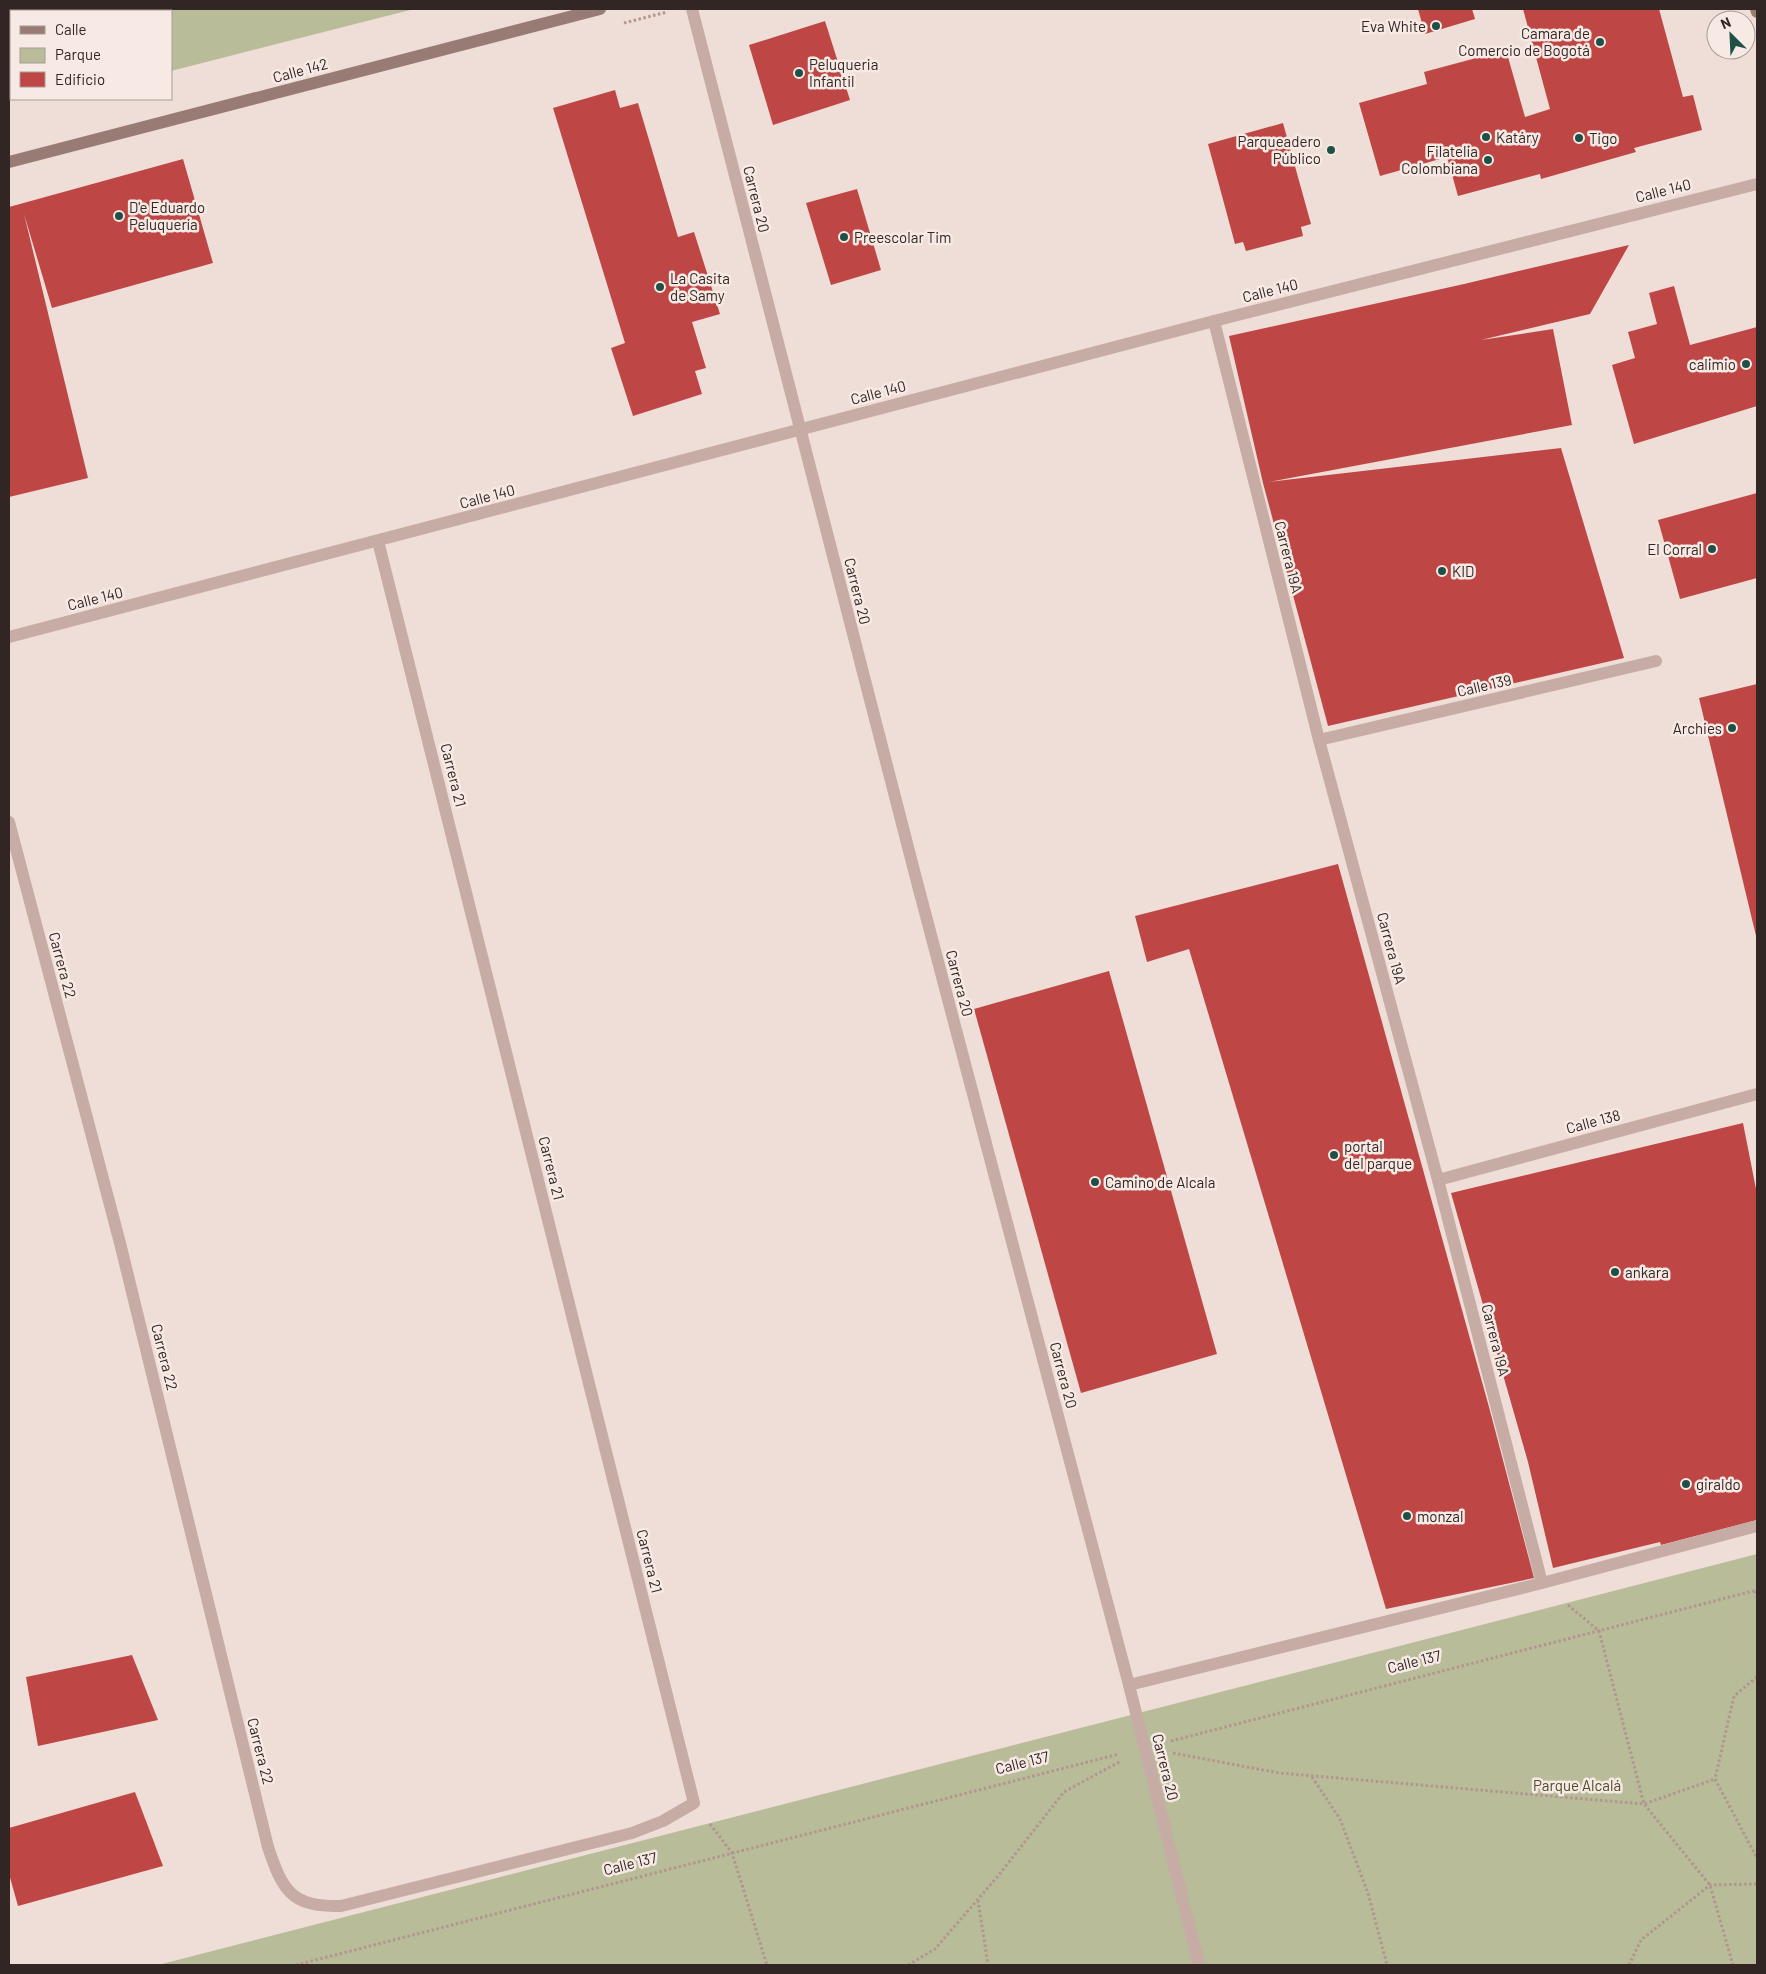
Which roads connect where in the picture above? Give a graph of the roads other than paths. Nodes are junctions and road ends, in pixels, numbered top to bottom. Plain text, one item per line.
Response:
1 (600, 9) edge
2 (692, 9) edge
3 (9, 162) edge
4 (1757, 184) edge
5 (1214, 321) junction
6 (800, 429) junction
7 (378, 541) junction
8 (9, 637) edge
9 (1656, 661) dead end
10 (1319, 740) junction
11 (9, 822) edge
12 (1757, 1094) edge
13 (1438, 1180) junction
14 (1757, 1526) edge
15 (1542, 1583) junction
16 (1129, 1685) junction
17 (694, 1803) joint
18 (295, 1897) joint
19 (1199, 1965) edge

1 - 3 main road, Calle 142
2 - 6 street, Carrera 20
4 - 5 street, Calle 140
5 - 6 street, Calle 140
5 - 10 street, Carrera 19A
6 - 7 street, Calle 140
6 - 16 street, Carrera 20
7 - 8 street, Calle 140
7 - 17 street, Carrera 21
9 - 10 street, Calle 139
10 - 13 street, Carrera 19A
11 - 18 street, Carrera 22
12 - 13 street, Calle 138
13 - 15 street, Carrera 19A
14 - 15 street
15 - 16 street
16 - 19 street, Carrera 20
17 - 18 street, Calle 137

